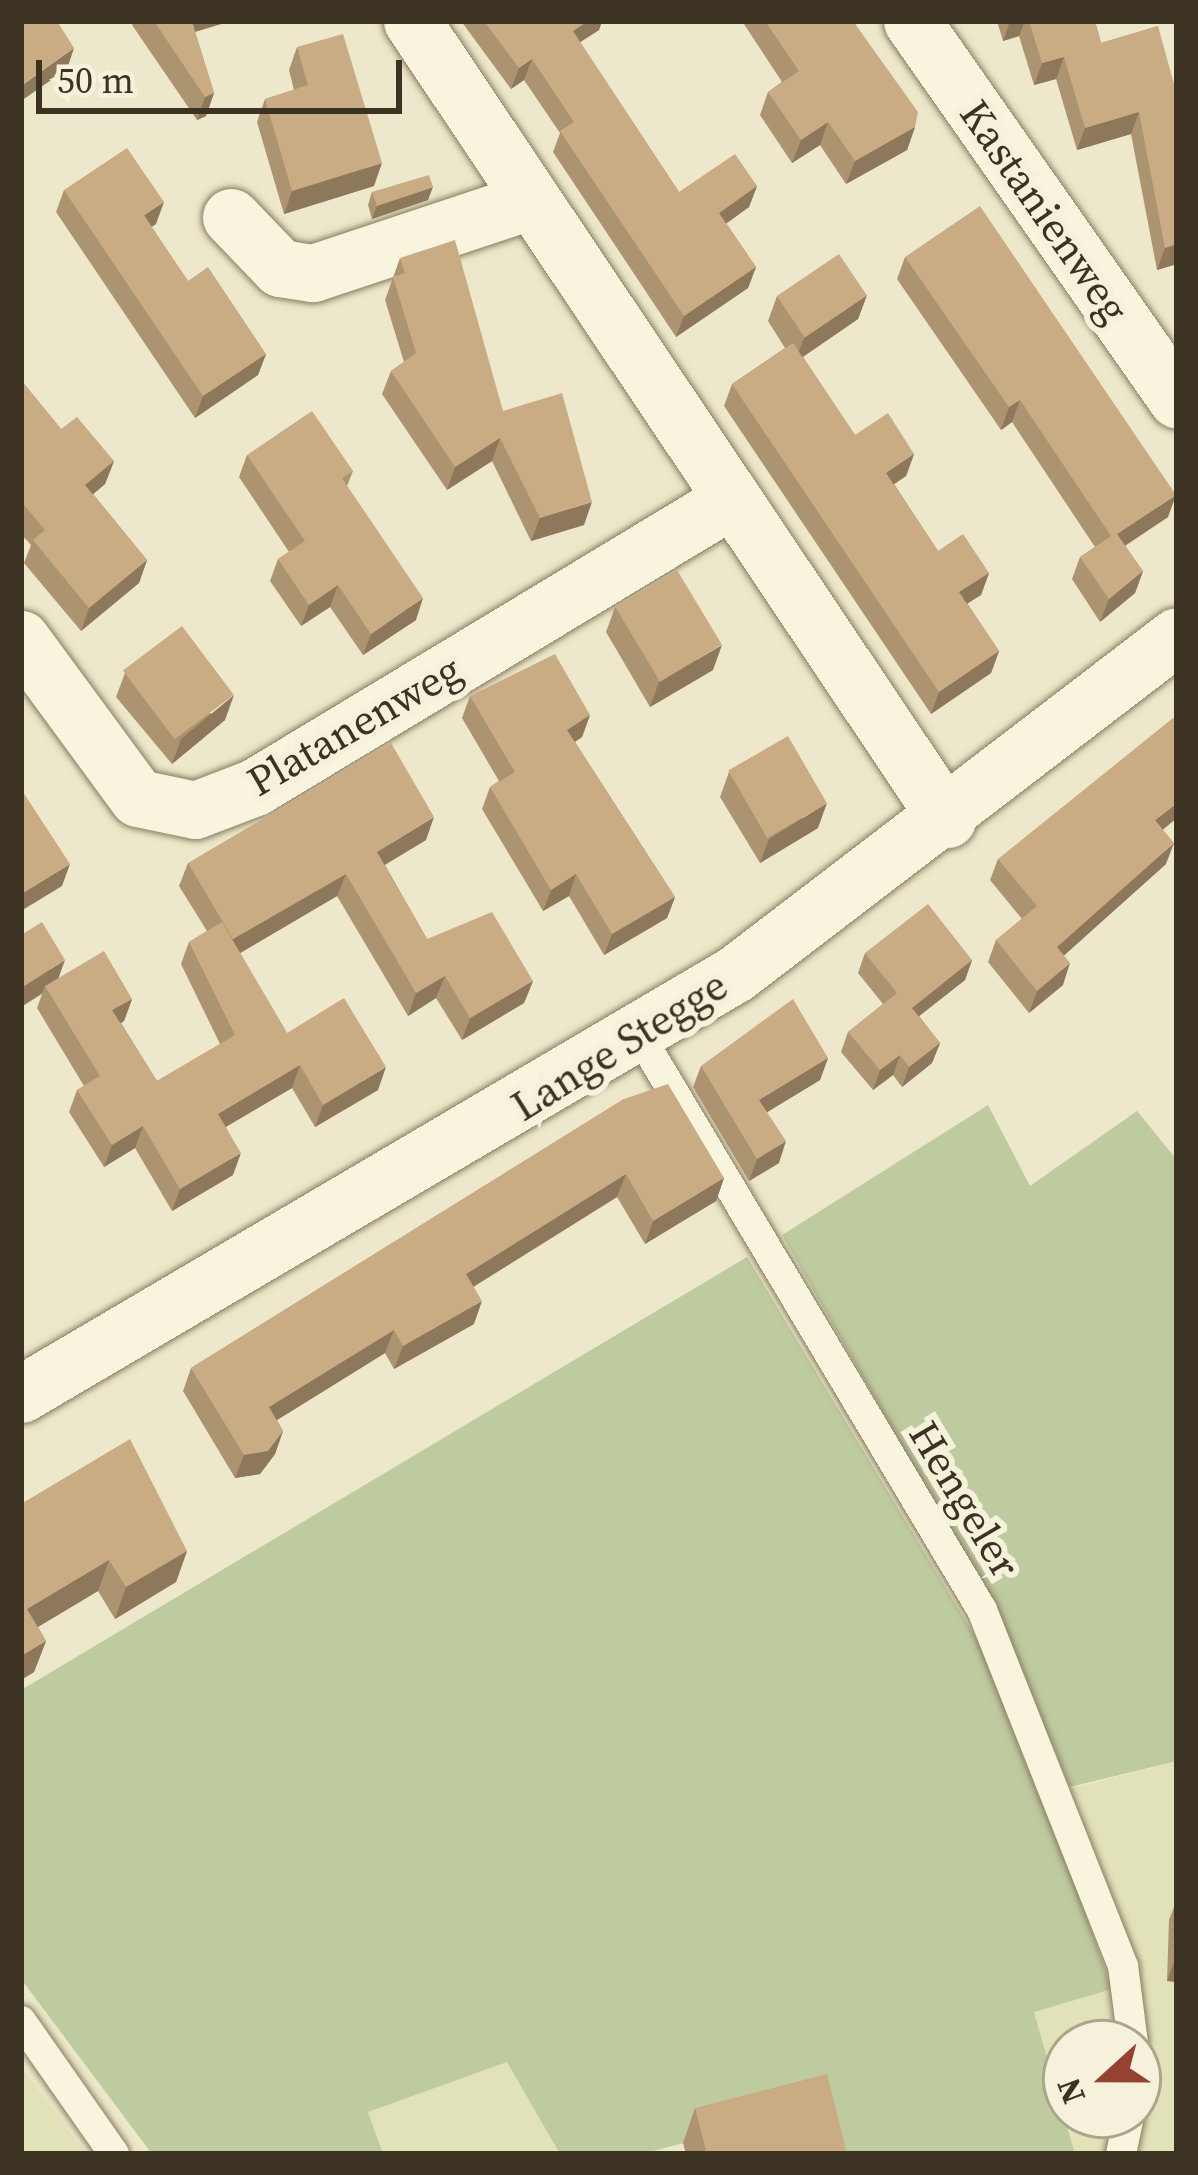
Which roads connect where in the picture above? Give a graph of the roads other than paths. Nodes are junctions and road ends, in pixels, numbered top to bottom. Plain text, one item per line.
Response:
1 (412, 21) edge
2 (913, 21) edge
3 (530, 201) junction
4 (232, 217) dead end
5 (1177, 400) edge
6 (729, 501) junction
7 (1177, 636) edge
8 (21, 639) edge
9 (947, 819) junction
10 (640, 1036) junction
11 (21, 1394) edge
12 (1130, 2019) edge
13 (21, 2021) edge
14 (114, 2154) edge

1 - 3 street
2 - 5 street, Kastanienweg
3 - 4 street
3 - 6 street
6 - 8 street, Platanenweg
6 - 9 street
7 - 9 street, Lange Stegge
9 - 10 street, Lange Stegge
10 - 11 street, Lange Stegge
10 - 12 lane, Hengeler
13 - 14 lane

